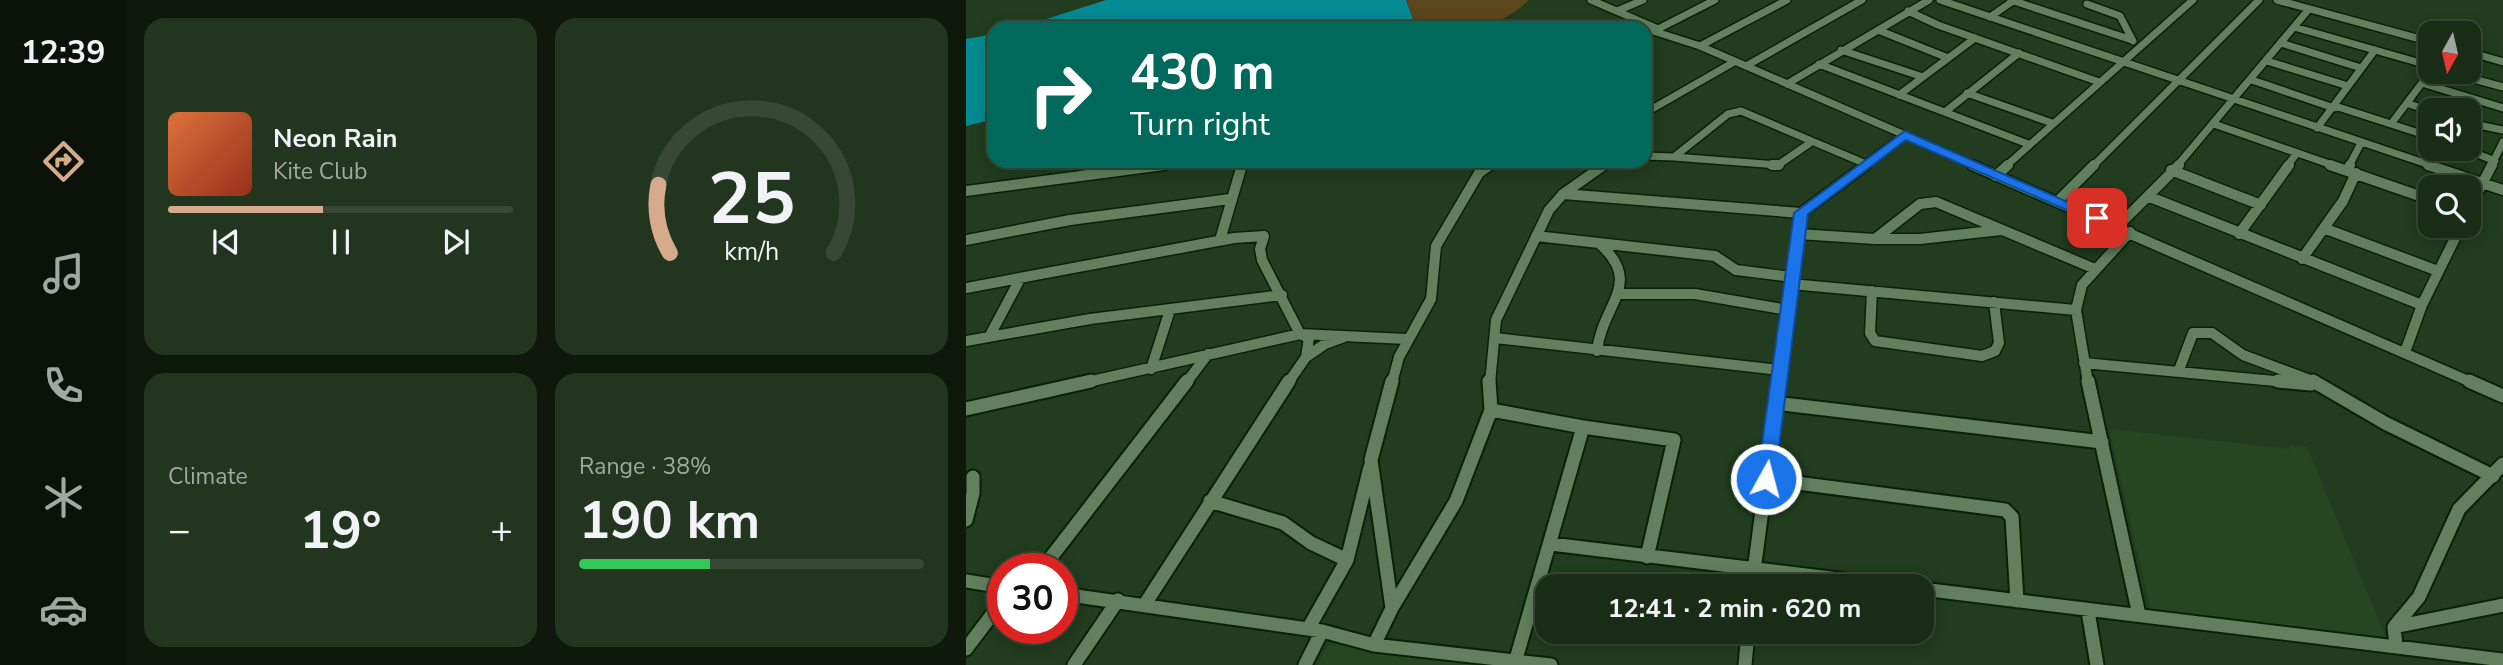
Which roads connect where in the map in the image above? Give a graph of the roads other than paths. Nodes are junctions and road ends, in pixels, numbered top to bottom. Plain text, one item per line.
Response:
1 (1591, 0) edge
2 (1643, 0) edge
3 (1715, 0) edge
4 (1787, 0) edge
5 (1862, 0) edge
6 (1929, 0) edge
7 (1940, 0) edge
8 (2193, 0) edge
9 (2259, 0) edge
10 (2277, 0) edge
11 (2017, 1) edge
12 (2082, 8) edge
13 (2309, 9) junction
14 (1617, 11) junction
15 (1908, 11) junction
16 (1990, 16) junction
17 (1634, 21) edge
18 (2294, 27) junction
19 (1878, 30) junction
20 (1652, 31) edge
21 (1975, 38) junction
22 (2418, 38) edge
23 (2132, 40) junction
24 (2281, 43) junction
25 (1700, 47) junction
26 (2141, 47) junction
27 (1841, 50) junction
28 (2375, 50) junction
29 (2019, 54) junction
30 (2482, 56) edge
31 (1948, 58) junction
32 (2123, 61) junction
33 (2267, 61) junction
34 (1734, 62) junction
35 (2418, 62) edge
36 (2503, 62) edge
37 (1819, 64) junction
38 (1746, 66) junction
39 (2361, 68) junction
40 (1923, 77) junction
41 (2178, 80) junction
42 (2252, 80) junction
43 (2482, 81) edge
44 (2099, 82) junction
45 (1787, 84) junction
46 (2421, 84) edge
47 (2425, 84) edge
48 (2348, 86) junction
49 (2503, 87) edge
50 (1967, 93) junction
51 (1899, 94) junction
52 (2236, 100) junction
53 (2407, 103) junction
54 (2334, 107) junction
55 (2418, 107) edge
56 (2503, 108) edge
57 (1652, 109) edge
58 (1945, 113) junction
59 (2052, 123) junction
60 (2214, 124) junction
61 (2391, 124) junction
62 (2481, 125) edge
63 (2317, 128) junction
64 (2503, 130) edge
65 (2418, 133) edge
66 (1905, 135) junction
67 (2503, 142) edge
68 (1810, 143) junction
69 (2028, 144) junction
70 (2361, 144) junction
71 (2297, 153) junction
72 (2481, 155) edge
73 (1652, 156) edge
74 (1674, 157) junction
75 (2495, 161) junction
76 (1866, 164) junction
77 (1138, 168) edge
78 (1240, 168) edge
79 (1485, 168) edge
80 (1599, 168) edge
81 (2171, 170) junction
82 (2352, 172) junction
83 (1996, 176) junction
84 (2484, 184) junction
85 (2481, 189) edge
86 (2503, 190) edge
87 (966, 191) edge
88 (1563, 194) junction
89 (2418, 195) edge
90 (2150, 197) junction
91 (1230, 199) junction
92 (2058, 201) junction
93 (2261, 205) junction
94 (1801, 213) junction
95 (2117, 227) junction
96 (2326, 229) junction
97 (2001, 230) junction
98 (2130, 233) junction
99 (1798, 234) junction
100 (2239, 234) junction
101 (1536, 236) junction
102 (2454, 238) edge
103 (1875, 239) junction
104 (966, 240) edge
105 (1220, 240) junction
106 (1600, 244) junction
107 (2302, 259) junction
108 (2095, 269) junction
109 (2438, 271) junction
110 (1020, 279) junction
111 (1791, 280) junction
112 (966, 288) edge
113 (1872, 290) junction
114 (1617, 294) junction
115 (1282, 295) junction
116 (1994, 302) junction
117 (2422, 305) junction
118 (1170, 310) junction
119 (1788, 310) junction
120 (2076, 310) junction
121 (1300, 334) junction
122 (1350, 335) junction
123 (989, 337) junction
124 (1496, 338) junction
125 (1407, 339) junction
126 (966, 341) edge
127 (1597, 351) junction
128 (2404, 352) junction
129 (1208, 355) junction
130 (1306, 357) junction
131 (2084, 363) junction
132 (1151, 369) junction
133 (1780, 370) junction
134 (2179, 370) junction
135 (2324, 385) junction
136 (2503, 396) edge
137 (1775, 403) junction
138 (966, 408) edge
139 (1491, 410) junction
140 (1583, 427) junction
141 (2102, 442) junction
142 (1371, 460) junction
143 (2503, 464) edge
144 (2493, 476) junction
145 (973, 477) dead end
146 (1766, 479) junction
147 (1210, 501) junction
148 (966, 520) edge
149 (1551, 544) junction
150 (1054, 553) edge
151 (1647, 556) junction
152 (1348, 560) junction
153 (1753, 569) junction
154 (1753, 574) edge
155 (1795, 574) edge
156 (966, 581) edge
157 (987, 584) edge
158 (1934, 591) edge
159 (1078, 596) edge
160 (1118, 600) junction
161 (2017, 601) junction
162 (1145, 604) junction
163 (2503, 605) edge
164 (1392, 608) junction
165 (2088, 611) junction
166 (2140, 615) junction
167 (987, 621) edge
168 (2394, 627) junction
169 (1315, 630) junction
170 (1747, 644) edge
171 (1374, 645) junction
172 (2396, 645) junction
173 (966, 649) edge
174 (1517, 659) junction
175 (2503, 660) edge
176 (1074, 665) edge
177 (1305, 665) edge
178 (1550, 665) edge
179 (1745, 665) edge
180 (2097, 665) edge

1 - 14 street
2 - 14 street
3 - 20 street
4 - 25 street
5 - 38 street
6 - 15 street
7 - 16 street
8 - 26 street
9 - 41 street
10 - 13 street
11 - 12 street
11 - 16 street
12 - 23 street
12 - 23 street
13 - 18 street
13 - 22 street
14 - 17 street
15 - 19 street
15 - 21 street
16 - 32 street
18 - 24 street
18 - 28 street
19 - 27 street
19 - 31 street
20 - 25 street
21 - 29 street
21 - 31 street
23 - 26 street
24 - 33 street
24 - 39 street
25 - 34 street
26 - 32 street
27 - 37 street
27 - 40 street
28 - 35 street
28 - 39 street
29 - 44 street
29 - 50 street
30 - 36 street
31 - 40 street
32 - 41 street
32 - 44 street
33 - 42 street
33 - 48 street
34 - 38 street
34 - 57 street
37 - 45 street
37 - 51 street
38 - 45 street
39 - 48 street
40 - 51 street
41 - 52 street
41 - 92 street
42 - 52 street
42 - 54 street
43 - 49 street
44 - 59 street
45 - 66 street
46 - 53 street
47 - 56 street
48 - 54 street
50 - 58 street
50 - 59 street
51 - 58 street
52 - 60 street
52 - 63 street
53 - 55 street
53 - 61 street
54 - 61 street
54 - 63 street
58 - 69 street
59 - 69 street
60 - 71 street
60 - 81 street
61 - 65 street
62 - 64 street
63 - 70 street
66 - 76 street
66 - 83 street
67 - 75 street
68 - 74 street
68 - 74 street
68 - 76 street
69 - 83 street
70 - 82 street
70 - 84 street
71 - 82 street
71 - 93 street
72 - 75 street
73 - 74 street
75 - 84 street
76 - 94 street
77 - 87 street
78 - 91 street
79 - 125 street
80 - 88 street
81 - 90 street
81 - 93 street
82 - 89 street
82 - 96 street
83 - 92 street
84 - 85 street
84 - 86 street
88 - 94 street
88 - 101 street
90 - 95 street
90 - 100 street
91 - 104 street
91 - 105 street
92 - 95 street
93 - 100 street
94 - 99 street
95 - 98 street
96 - 107 street
96 - 109 street
97 - 103 street
97 - 103 street
97 - 108 street
98 - 108 street
98 - 128 street
99 - 103 street
99 - 111 street
100 - 107 street
101 - 106 street
101 - 124 street
102 - 109 street
105 - 110 street
105 - 115 street
106 - 111 street
106 - 114 street
107 - 117 street
108 - 120 street
109 - 117 street
110 - 112 street
110 - 123 street
111 - 113 street
111 - 119 street
113 - 116 street
113 - 116 street
114 - 119 street
114 - 127 street
115 - 118 street
115 - 121 street
116 - 120 street
117 - 128 street
118 - 123 street
118 - 132 street
119 - 133 street
120 - 131 street
121 - 122 street
121 - 129 street
121 - 130 street
122 - 125 street
122 - 130 street
123 - 126 street
124 - 127 street
124 - 139 street
125 - 142 street
127 - 133 street
128 - 136 street
129 - 132 street
129 - 150 street
130 - 147 street
131 - 134 street
131 - 141 street
132 - 138 street
133 - 137 street
134 - 135 street
134 - 135 street
135 - 144 street
137 - 141 street
137 - 146 street
139 - 140 street
139 - 164 street
140 - 149 street
140 - 151 street
141 - 166 street
142 - 152 street
142 - 164 street
143 - 144 street
144 - 168 street
145 - 148 street
146 - 153 street
146 - 161 street
147 - 152 street
147 - 162 street
149 - 151 street
149 - 174 street
151 - 153 street
152 - 169 street
153 - 154 street
153 - 155 street
156 - 157 street
158 - 161 street
159 - 160 street
160 - 162 street
160 - 176 street
161 - 165 street
162 - 169 street
163 - 168 street
164 - 171 street
165 - 166 street
165 - 180 street
166 - 172 street
167 - 173 street
168 - 172 street
169 - 171 street
169 - 177 street
170 - 179 street
171 - 174 street
172 - 175 street
174 - 178 street

